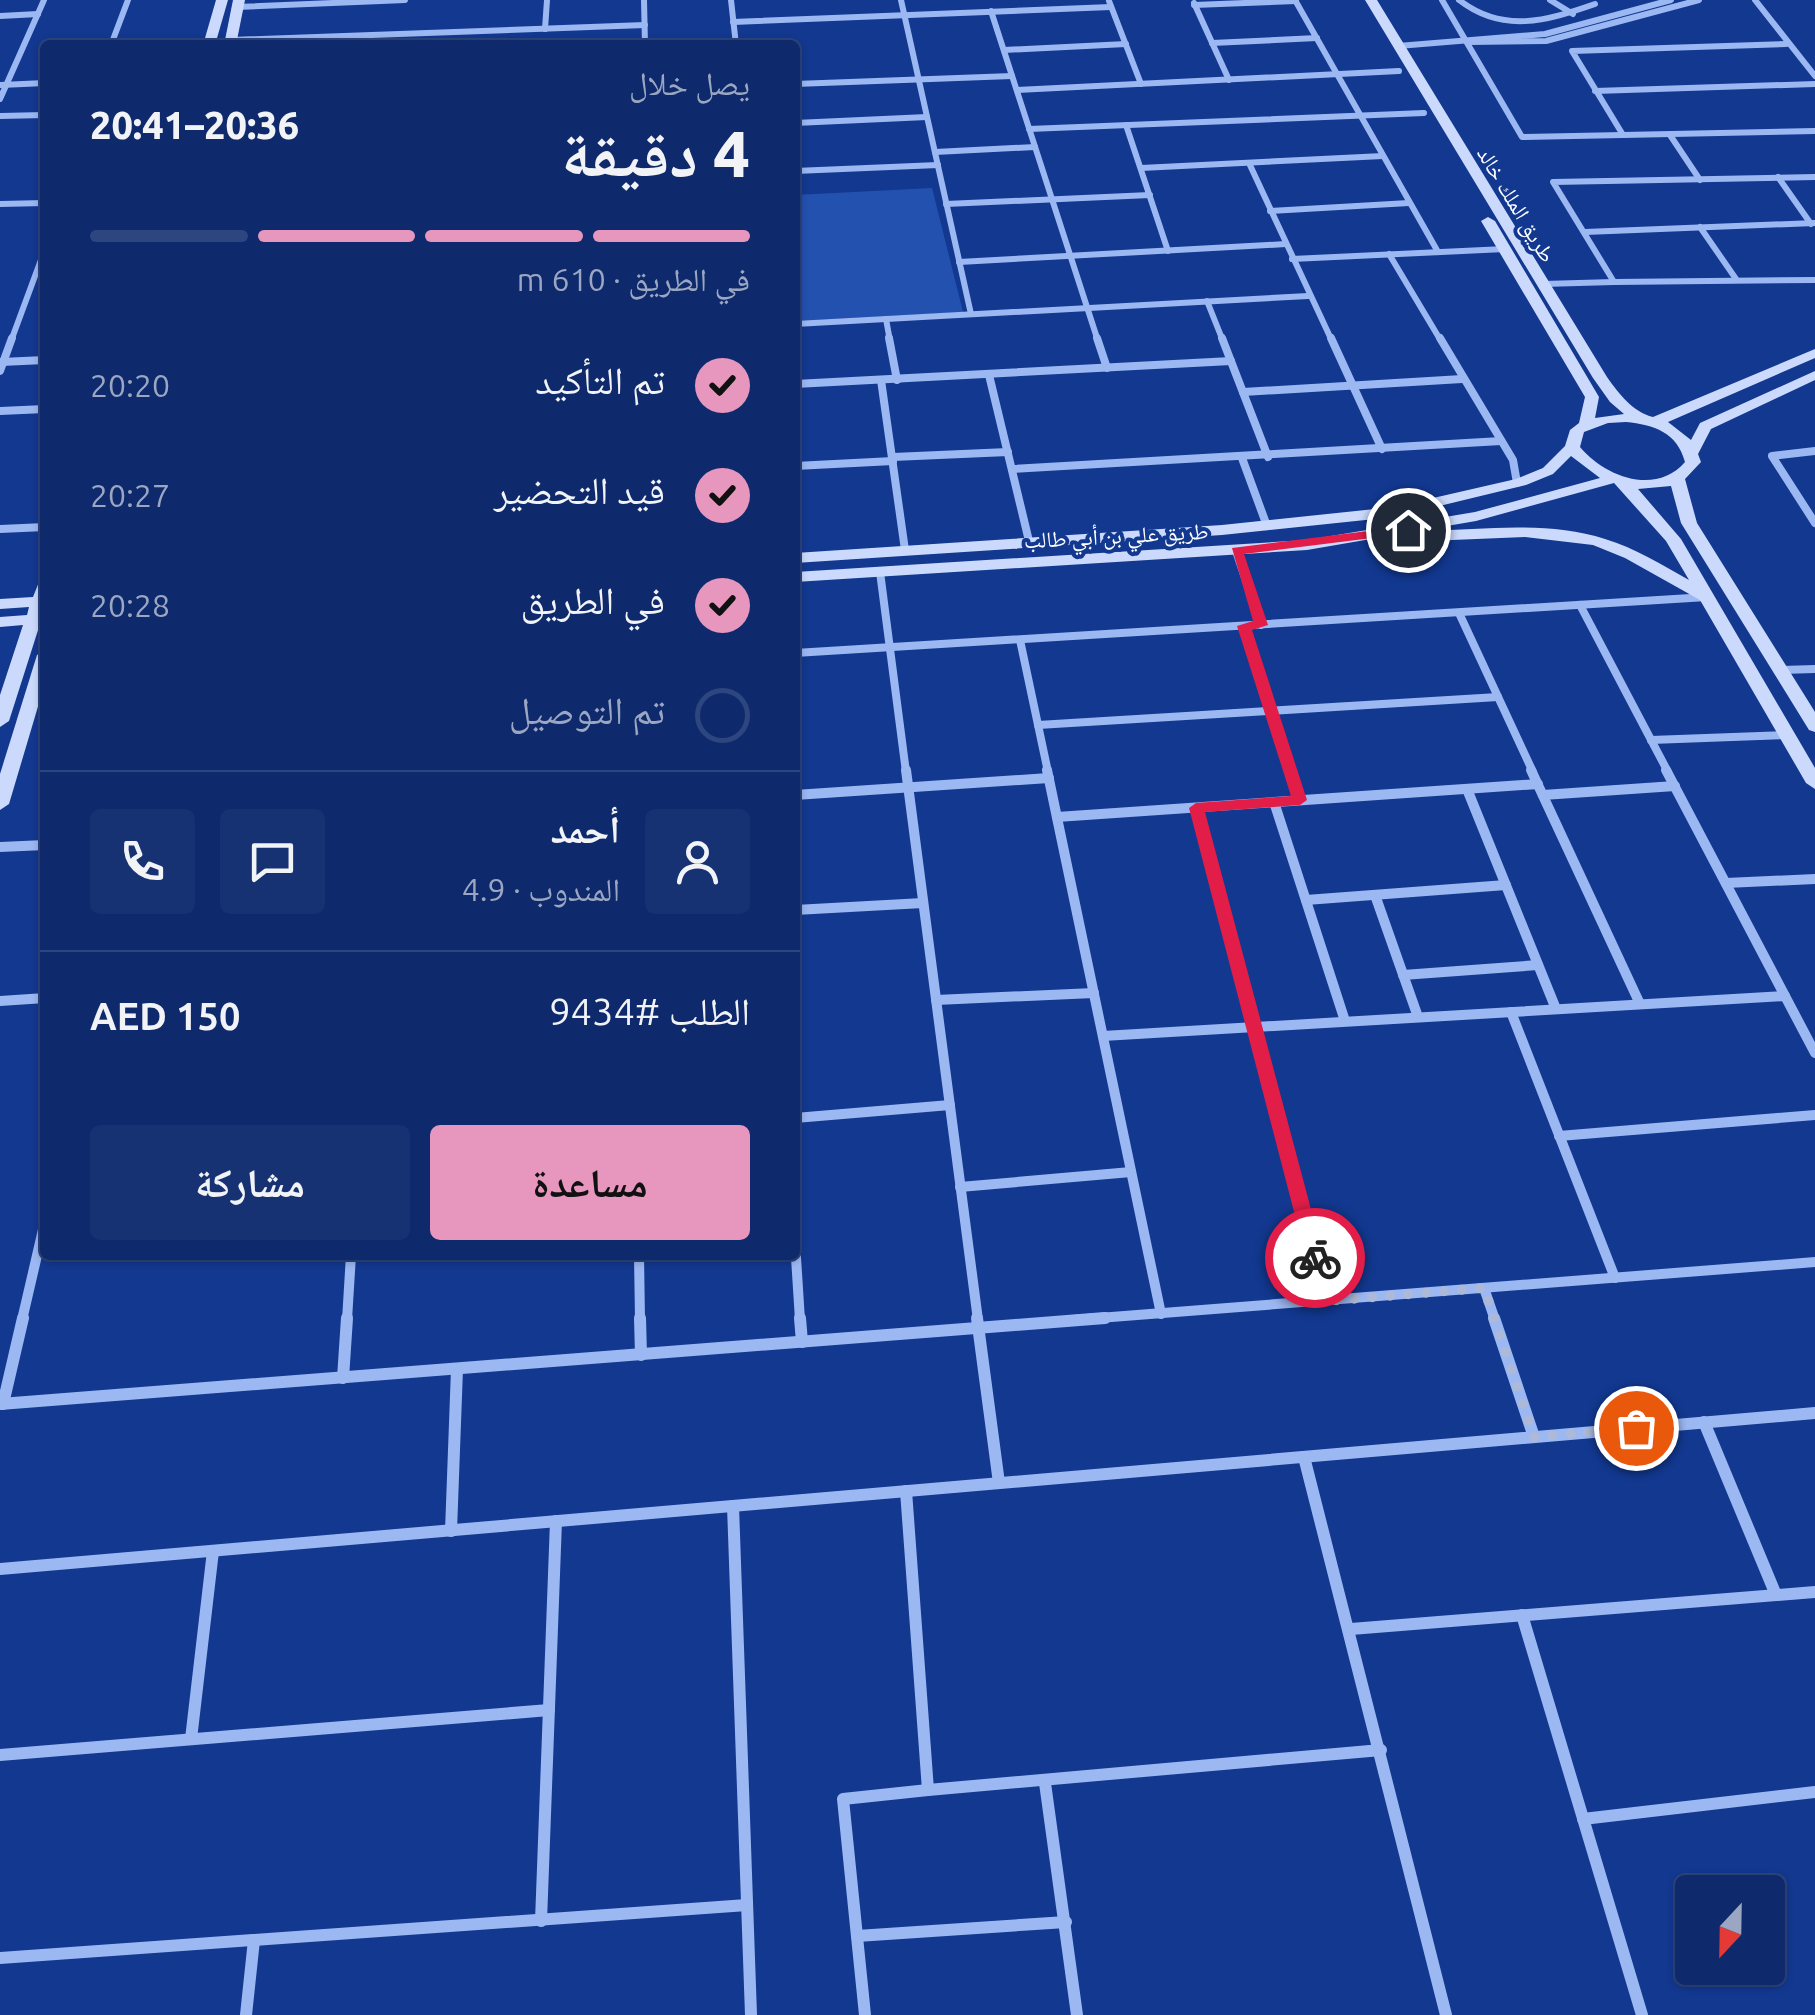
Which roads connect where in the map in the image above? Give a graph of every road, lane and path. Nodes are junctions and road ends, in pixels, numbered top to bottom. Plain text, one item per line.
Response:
1 (44, 0) edge
2 (128, 0) edge
3 (222, 0) edge
4 (405, 0) edge
5 (547, 0) edge
6 (644, 0) edge
7 (731, 0) edge
8 (901, 0) edge
9 (1296, 0) edge
10 (1357, 0) edge
11 (1371, 0) edge
12 (1442, 0) edge
13 (1473, 0) edge
14 (1550, 0) edge
15 (1666, 0) edge
16 (1699, 0) edge
17 (1755, 0) edge
18 (1193, 2) edge
19 (1592, 2) edge
20 (238, 3) edge
21 (1110, 3) edge
22 (1462, 3) edge
23 (992, 11) junction
24 (1569, 13) junction
25 (38, 14) junction
26 (904, 15) junction
27 (1614, 15) junction
28 (0, 16) edge
29 (1598, 19) junction
30 (733, 22) junction
31 (645, 26) junction
32 (545, 29) junction
33 (410, 34) junction
34 (1569, 36) junction
35 (1316, 38) junction
36 (113, 40) edge
37 (210, 40) edge
38 (231, 40) edge
39 (335, 40) edge
40 (409, 40) edge
41 (645, 40) edge
42 (733, 40) edge
43 (1463, 40) junction
44 (1546, 41) junction
45 (1212, 43) junction
46 (1126, 44) junction
47 (1786, 44) junction
48 (1398, 46) junction
49 (1004, 50) junction
50 (1572, 50) junction
51 (1400, 72) junction
52 (1336, 74) junction
53 (1012, 76) junction
54 (919, 79) junction
55 (1229, 80) junction
56 (1815, 80) edge
57 (40, 83) edge
58 (3, 84) edge
59 (800, 84) edge
60 (1142, 84) junction
61 (1017, 90) junction
62 (1595, 92) junction
63 (0, 99) edge
64 (1424, 113) junction
65 (40, 115) edge
66 (0, 116) edge
67 (1359, 116) junction
68 (927, 117) junction
69 (800, 123) edge
70 (1126, 125) junction
71 (1029, 129) junction
72 (1815, 131) edge
73 (1670, 135) junction
74 (1623, 136) junction
75 (1034, 147) junction
76 (935, 152) junction
77 (1383, 156) junction
78 (1249, 163) junction
79 (938, 165) junction
80 (1141, 168) junction
81 (800, 171) edge
82 (1815, 176) edge
83 (1778, 178) junction
84 (1700, 180) junction
85 (1150, 195) junction
86 (1051, 199) junction
87 (40, 202) edge
88 (1410, 203) junction
89 (0, 204) edge
90 (946, 204) junction
91 (1270, 210) junction
92 (1813, 224) edge
93 (1700, 227) junction
94 (1585, 232) junction
95 (1286, 244) junction
96 (1505, 249) junction
97 (1168, 251) junction
98 (1438, 252) junction
99 (1390, 254) junction
100 (1069, 256) junction
101 (1292, 259) junction
102 (959, 262) junction
103 (40, 263) edge
104 (1736, 280) junction
105 (1815, 280) edge
106 (1614, 282) junction
107 (1543, 284) junction
108 (1308, 296) junction
109 (1207, 301) junction
110 (1085, 308) junction
111 (971, 314) junction
112 (886, 319) junction
113 (800, 324) edge
114 (1815, 354) edge
115 (40, 361) edge
116 (1231, 361) junction
117 (1, 365) edge
118 (1107, 368) junction
119 (989, 374) junction
120 (1815, 376) edge
121 (1462, 379) junction
122 (881, 380) junction
123 (897, 380) junction
124 (800, 384) edge
125 (1352, 386) junction
126 (1243, 392) junction
127 (1616, 399) junction
128 (1593, 402) junction
129 (40, 409) edge
130 (0, 411) edge
131 (1647, 422) junction
132 (1586, 424) junction
133 (1501, 441) junction
134 (1572, 448) junction
135 (1382, 449) junction
136 (1008, 452) junction
137 (1692, 452) junction
138 (1815, 452) edge
139 (1268, 456) junction
140 (1242, 458) junction
141 (893, 459) junction
142 (800, 466) edge
143 (1012, 469) junction
144 (1542, 474) junction
145 (1677, 478) junction
146 (1618, 480) junction
147 (1517, 483) junction
148 (1570, 491) junction
149 (1653, 511) junction
150 (1684, 511) junction
151 (1814, 521) edge
152 (40, 526) edge
153 (1268, 526) junction
154 (0, 529) edge
155 (1341, 540) junction
156 (1030, 541) junction
157 (904, 550) junction
158 (1236, 550) junction
159 (800, 558) edge
160 (880, 572) junction
161 (800, 577) edge
162 (1707, 598) junction
163 (0, 604) edge
164 (40, 605) edge
165 (1580, 605) junction
166 (40, 606) edge
167 (40, 611) edge
168 (1459, 613) junction
169 (0, 622) edge
170 (1261, 625) junction
171 (1244, 626) junction
172 (1020, 640) junction
173 (890, 648) junction
174 (800, 653) edge
175 (1815, 668) edge
176 (1782, 670) junction
177 (1498, 697) junction
178 (38, 698) edge
179 (1272, 711) junction
180 (0, 721) edge
181 (1038, 725) junction
182 (1815, 726) edge
183 (1787, 735) junction
184 (1651, 740) junction
185 (1049, 778) junction
186 (1815, 783) edge
187 (1538, 784) junction
188 (1675, 786) junction
189 (908, 788) junction
190 (1467, 789) junction
191 (800, 795) edge
192 (1543, 795) junction
193 (1300, 800) junction
194 (1274, 802) junction
195 (0, 804) edge
196 (1196, 808) junction
197 (1057, 818) junction
198 (40, 845) edge
199 (0, 847) edge
200 (1815, 879) edge
201 (1726, 884) junction
202 (1506, 885) junction
203 (1375, 895) junction
204 (1306, 900) junction
205 (923, 904) junction
206 (800, 910) edge
207 (1538, 965) junction
208 (1403, 975) junction
209 (1094, 993) junction
210 (1785, 996) junction
211 (40, 998) edge
212 (936, 1000) junction
213 (0, 1001) edge
214 (1640, 1004) junction
215 (1556, 1009) junction
216 (1511, 1012) junction
217 (1418, 1017) junction
218 (1345, 1022) junction
219 (1254, 1027) junction
220 (1102, 1036) junction
221 (1813, 1046) edge
222 (950, 1105) junction
223 (1815, 1114) edge
224 (800, 1118) edge
225 (1560, 1136) junction
226 (1132, 1172) junction
227 (960, 1186) junction
228 (40, 1257) edge
229 (352, 1260) edge
230 (638, 1260) edge
231 (796, 1260) edge
232 (1815, 1262) edge
233 (1615, 1278) junction
234 (1484, 1288) junction
235 (1327, 1301) junction
236 (1161, 1314) junction
237 (979, 1328) junction
238 (802, 1342) junction
239 (640, 1354) junction
240 (458, 1369) junction
241 (343, 1378) junction
242 (2, 1404) edge
243 (1815, 1413) edge
244 (1704, 1422) junction
245 (1534, 1437) junction
246 (1304, 1457) junction
247 (999, 1483) junction
248 (906, 1491) junction
249 (733, 1506) junction
250 (556, 1521) junction
251 (451, 1530) junction
252 (213, 1551) junction
253 (0, 1569) edge
254 (1815, 1592) edge
255 (1776, 1595) junction
256 (1522, 1616) junction
257 (1351, 1629) junction
258 (549, 1710) junction
259 (191, 1740) junction
260 (1380, 1750) junction
261 (0, 1755) edge
262 (1045, 1784) junction
263 (928, 1790) junction
264 (1815, 1792) edge
265 (1583, 1819) junction
266 (747, 1905) junction
267 (541, 1921) junction
268 (1066, 1922) junction
269 (857, 1936) junction
270 (254, 1940) junction
271 (0, 1958) edge
272 (246, 2015) edge
273 (751, 2015) edge
274 (866, 2015) edge
275 (1077, 2015) edge
276 (1446, 2015) edge
277 (1642, 2015) edge

1 - 25 street
2 - 36 street
3 - 37 main road
4 - 20 street
5 - 32 street
6 - 31 street
7 - 30 street
8 - 26 street
9 - 18 street
9 - 35 street
10 - 51 main road, طريق الملك خالد
11 - 48 main road, طريق الملك خالد
12 - 43 street
13 - 22 street
14 - 24 street
15 - 27 street
16 - 34 street
17 - 47 street
18 - 45 street
19 - 24 street
19 - 27 street
20 - 38 main road
21 - 23 street
21 - 46 street
22 - 24 street
23 - 26 street
23 - 49 street
24 - 29 street
25 - 28 street
25 - 58 street
26 - 30 street
26 - 54 street
27 - 29 street
29 - 43 street
30 - 42 street
31 - 32 street
31 - 41 street
32 - 33 street
33 - 39 street
33 - 40 street
34 - 44 street
34 - 50 street
35 - 45 street
35 - 52 street
43 - 44 street
43 - 48 street
43 - 74 street
44 - 50 street
45 - 55 street
46 - 49 street
46 - 60 street
47 - 50 street
47 - 56 street
48 - 107 main road, طريق الملك خالد
49 - 53 street
50 - 62 street
51 - 52 street
51 - 64 main road, طريق الملك خالد
52 - 55 street
52 - 67 street
53 - 54 street
53 - 61 street
54 - 59 street
54 - 68 street
55 - 60 street
56 - 62 street
57 - 58 street
58 - 63 street
60 - 61 street
61 - 71 street
62 - 74 street
64 - 67 street
64 - 96 main road, طريق الملك خالد
65 - 66 street
67 - 70 street
67 - 77 street
68 - 69 street
68 - 76 street
70 - 71 street
70 - 80 street
71 - 75 street
72 - 73 street
73 - 74 street
73 - 84 street
75 - 76 street
75 - 86 street
76 - 79 street
77 - 78 street
77 - 88 street
78 - 80 street
78 - 91 street
79 - 81 street
79 - 90 street
80 - 85 street
82 - 83 street
83 - 84 street
83 - 92 street
84 - 94 street
85 - 86 street
85 - 97 street
86 - 90 street
86 - 100 street
87 - 89 street
88 - 91 street
88 - 98 street
90 - 102 street
91 - 95 street
92 - 93 street
93 - 94 street
93 - 104 street
94 - 106 street
95 - 97 street
95 - 101 street
96 - 98 street
96 - 128 main road, طريق الملك خالد
97 - 100 street
98 - 99 street
99 - 101 street
99 - 121 street
100 - 102 street
100 - 110 street
101 - 108 street
102 - 111 street
103 - 117 street
104 - 105 street
104 - 106 street
106 - 107 street
107 - 127 main road, طريق الملك خالد
108 - 109 street
108 - 125 street
109 - 110 street
109 - 116 street
110 - 111 street
110 - 118 street
111 - 112 street
112 - 113 street
112 - 123 street
114 - 131 main road
115 - 117 street
116 - 118 street
116 - 126 street
118 - 119 street
119 - 123 street
119 - 136 street
120 - 137 main road
121 - 125 street
121 - 133 street
122 - 123 street
122 - 124 street
122 - 141 street
125 - 126 street
125 - 135 street
126 - 139 street
127 - 128 main road
127 - 131 main road, طريق الملك خالد
128 - 132 main road
129 - 130 street
131 - 132 main road
131 - 137 main road, طريق الملك خالد
132 - 134 main road, طريق علي بن أبي طالب
133 - 135 street
133 - 147 street
134 - 144 main road, طريق علي بن أبي طالب
134 - 146 main road
135 - 139 street
136 - 141 street
136 - 143 street
137 - 145 main road
138 - 151 street
139 - 140 street
140 - 143 street
140 - 153 street
141 - 142 street
141 - 157 street
143 - 156 street
144 - 147 main road, طريق علي بن أبي طالب
144 - 148 main road
145 - 146 main road, طريق علي بن أبي طالب
145 - 150 main road
146 - 148 main road, طريق علي بن أبي طالب
146 - 149 main road
147 - 153 main road, طريق علي بن أبي طالب
148 - 155 main road, طريق علي بن أبي طالب
149 - 150 main road
149 - 162 main road
150 - 176 main road
152 - 154 street
153 - 156 main road, طريق علي بن أبي طالب
155 - 158 main road, طريق علي بن أبي طالب
155 - 162 main road
156 - 157 main road, طريق علي بن أبي طالب
157 - 159 main road, طريق علي بن أبي طالب
158 - 160 main road, طريق علي بن أبي طالب
158 - 170 street
160 - 161 main road, طريق علي بن أبي طالب
160 - 173 street
162 - 165 street
162 - 183 main road
163 - 164 main road
165 - 168 street
165 - 184 street
166 - 169 main road
167 - 180 main road
168 - 170 street
168 - 177 street
170 - 171 street
171 - 172 street
171 - 179 street
172 - 173 street
172 - 181 street
173 - 174 street
173 - 189 street
175 - 176 street
176 - 182 main road
177 - 179 street
177 - 187 street
178 - 195 main road
179 - 181 street
179 - 193 street
181 - 185 street
183 - 184 street
183 - 186 main road
184 - 188 street
185 - 189 street
185 - 197 street
187 - 190 street
187 - 192 street
188 - 192 street
188 - 201 street
189 - 191 street
189 - 205 street
190 - 193 street
190 - 202 street
192 - 214 street
193 - 194 street
194 - 196 street
194 - 204 street
196 - 197 street
196 - 219 street
197 - 209 street
198 - 199 street
200 - 201 street
201 - 210 street
202 - 203 street
202 - 207 street
203 - 204 street
203 - 208 street
204 - 218 street
205 - 206 street
205 - 212 street
207 - 208 street
207 - 215 street
208 - 217 street
209 - 212 street
209 - 220 street
210 - 214 street
210 - 221 street
211 - 213 street
212 - 222 street
214 - 215 street
215 - 216 street
216 - 217 street
216 - 225 street
217 - 218 street
218 - 219 street
219 - 220 street
219 - 235 street
220 - 226 street
222 - 224 street
222 - 227 street
223 - 225 street
225 - 233 street
226 - 227 street
226 - 236 street
227 - 237 street
228 - 242 street
229 - 241 street
230 - 239 street
231 - 238 street
232 - 233 street
233 - 234 street
234 - 235 street
234 - 245 street
235 - 236 street
236 - 237 street
237 - 238 street
237 - 247 street
238 - 239 street
239 - 240 street
240 - 241 street
240 - 251 street
241 - 242 street
243 - 244 street
244 - 245 street
244 - 255 street
245 - 246 street
246 - 247 street
246 - 257 street
247 - 248 street
248 - 249 street
248 - 263 street
249 - 250 street
249 - 266 street
250 - 251 street
250 - 258 street
251 - 252 street
252 - 253 street
252 - 259 street
254 - 255 street
255 - 256 street
256 - 257 street
256 - 265 street
257 - 260 street
258 - 259 street
258 - 267 street
259 - 261 street
260 - 262 street
260 - 276 street
262 - 263 street
262 - 268 street
263 - 269 street
264 - 265 street
265 - 277 street
266 - 267 street
266 - 273 street
267 - 270 street
268 - 269 street
268 - 275 street
269 - 274 street
270 - 271 street
270 - 272 street

